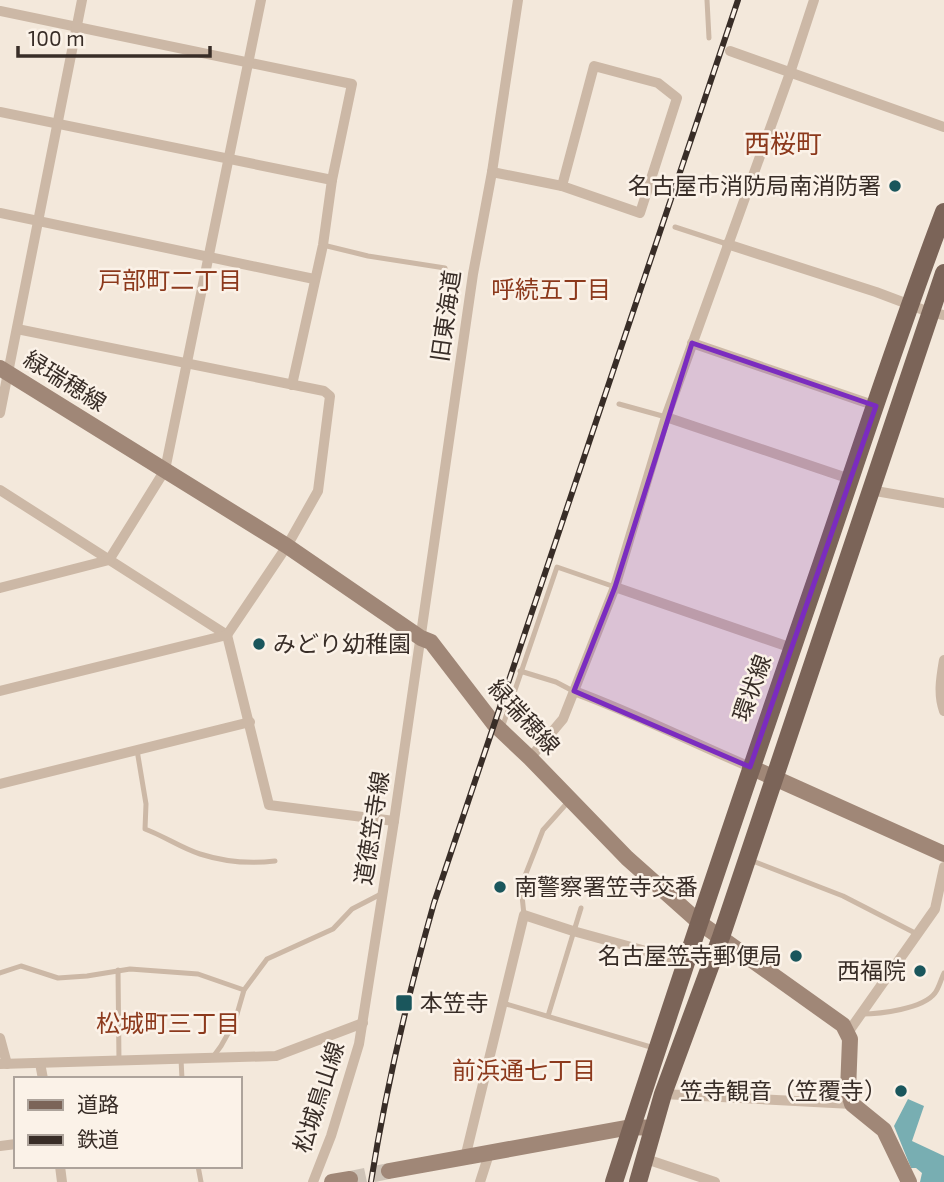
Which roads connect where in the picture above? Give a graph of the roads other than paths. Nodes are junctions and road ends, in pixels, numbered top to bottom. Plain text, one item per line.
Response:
1 (82, 0) edge
2 (261, 0) edge
3 (518, 0) edge
4 (707, 0) edge
5 (814, 0) edge
6 (0, 11) edge
7 (76, 27) junction
8 (709, 38) dead end
9 (730, 51) dead end
10 (248, 62) junction
11 (790, 73) junction
12 (0, 112) edge
13 (57, 123) junction
14 (944, 127) edge
15 (229, 159) junction
16 (492, 172) junction
17 (332, 180) junction
18 (562, 186) junction
19 (944, 212) edge
20 (0, 213) edge
21 (38, 220) junction
22 (675, 227) dead end
23 (727, 244) junction
24 (323, 245) junction
25 (209, 256) junction
26 (445, 268) dead end
27 (944, 273) edge
28 (314, 279) junction
29 (908, 305) junction
30 (937, 314) edge
31 (17, 328) junction
32 (692, 343) junction
33 (188, 363) junction
34 (4, 371) edge
35 (292, 385) junction
36 (619, 404) dead end
37 (876, 406) junction
38 (0, 413) edge
39 (666, 417) junction
40 (166, 470) junction
41 (850, 479) junction
42 (0, 490) edge
43 (870, 490) junction
44 (944, 503) edge
45 (287, 547) junction
46 (109, 560) junction
47 (0, 587) edge
48 (615, 587) junction
49 (227, 635) junction
50 (421, 638) junction
51 (792, 648) junction
52 (944, 660) edge
53 (520, 671) junction
54 (0, 691) edge
55 (573, 691) junction
56 (944, 711) edge
57 (250, 722) junction
58 (501, 730) junction
59 (137, 750) junction
60 (530, 758) junction
61 (750, 767) junction
62 (775, 778) junction
63 (0, 784) edge
64 (570, 801) junction
65 (394, 821) junction
66 (944, 854) edge
67 (746, 859) junction
68 (275, 861) dead end
69 (944, 867) edge
70 (383, 893) junction
71 (580, 908) dead end
72 (524, 915) junction
73 (700, 923) junction
74 (573, 931) junction
75 (917, 934) junction
76 (721, 937) junction
77 (686, 962) junction
78 (118, 970) junction
79 (0, 972) edge
80 (944, 972) edge
81 (244, 990) junction
82 (503, 1003) junction
83 (861, 1014) junction
84 (548, 1016) junction
85 (363, 1023) junction
86 (849, 1031) junction
87 (0, 1038) edge
88 (657, 1049) junction
89 (181, 1059) junction
90 (211, 1059) junction
91 (119, 1061) junction
92 (40, 1063) junction
93 (3, 1064) edge
94 (43, 1077) edge
95 (182, 1077) edge
96 (663, 1094) junction
97 (852, 1104) junction
98 (631, 1127) junction
99 (654, 1128) junction
100 (489, 1154) junction
101 (465, 1158) junction
102 (646, 1159) junction
103 (389, 1171) tunnel mouth
104 (350, 1179) dead end
105 (313, 1182) edge
106 (332, 1182) edge
107 (480, 1182) edge
108 (614, 1182) edge
109 (638, 1182) edge
110 (715, 1182) edge
111 (909, 1182) edge

1 - 7 street
2 - 10 street
3 - 16 street, 旧東海道
4 - 8 lane
5 - 11 street
6 - 7 street
7 - 10 street
7 - 13 street
9 - 11 street
10 - 15 street
10 - 17 street
11 - 14 street
11 - 23 street
12 - 13 street
13 - 15 street
13 - 21 street
15 - 17 street
15 - 25 street
16 - 18 street
16 - 50 street, 旧東海道
17 - 24 street
18 - 18 street
19 - 29 main road, 環状線
20 - 21 street
21 - 25 street
21 - 31 street
22 - 23 lane
23 - 29 street
23 - 32 street
24 - 26 lane
24 - 28 street
25 - 28 street
25 - 33 street
27 - 30 main road
28 - 35 street
29 - 30 street
29 - 37 main road, 環状線
30 - 43 main road
31 - 33 street
31 - 34 street
32 - 37 street
32 - 39 street
33 - 35 street
33 - 40 street
34 - 38 street
34 - 40 main road, 緑瑞穂線
35 - 45 street
36 - 39 lane
37 - 41 main road, 環状線
39 - 41 street
39 - 48 street
40 - 45 main road, 緑瑞穂線
40 - 46 street
41 - 51 main road, 環状線
42 - 46 street
43 - 44 street
43 - 62 main road
45 - 49 street
45 - 50 main road, 緑瑞穂線
46 - 47 street
46 - 49 street
48 - 51 street
48 - 53 lane
48 - 55 street
49 - 54 street
49 - 57 street
50 - 58 main road, 緑瑞穂線
50 - 65 street, 道徳笠寺線
51 - 61 main road, 環状線
52 - 56 street
53 - 55 lane
53 - 58 lane
55 - 60 street
55 - 61 street
57 - 59 street
57 - 65 street
58 - 60 main road, 緑瑞穂線
59 - 63 street
59 - 68 lane
60 - 64 main road, 緑瑞穂線
61 - 62 main road
61 - 73 main road, 環状線
62 - 66 main road
62 - 67 main road
64 - 72 lane
64 - 73 main road, 緑瑞穂線
65 - 70 street, 道徳笠寺線
67 - 75 lane
67 - 76 main road
69 - 75 street
70 - 81 lane
70 - 85 street, 道徳笠寺線
71 - 74 lane
72 - 74 street
72 - 82 street
73 - 76 main road, 緑瑞穂線
73 - 77 main road, 環状線
74 - 77 street
74 - 84 lane
75 - 83 street
76 - 86 main road, 緑瑞穂線
76 - 96 main road
77 - 88 main road, 環状線
78 - 79 lane
78 - 81 lane
78 - 91 lane
80 - 83 lane
81 - 90 lane
82 - 84 lane
82 - 101 street
83 - 86 street
84 - 88 lane
85 - 90 street
85 - 105 street, 松城鳥山線
86 - 97 main road
87 - 93 street
88 - 98 main road, 環状線
89 - 90 street
89 - 91 street
89 - 95 lane
91 - 92 street
92 - 93 street
92 - 94 street
96 - 97 street
96 - 99 main road
97 - 111 main road
98 - 99 main road
98 - 100 main road
98 - 108 main road, 環状線
99 - 102 main road
100 - 101 main road
100 - 107 street
101 - 103 main road
102 - 109 main road
102 - 110 street
104 - 106 main road

